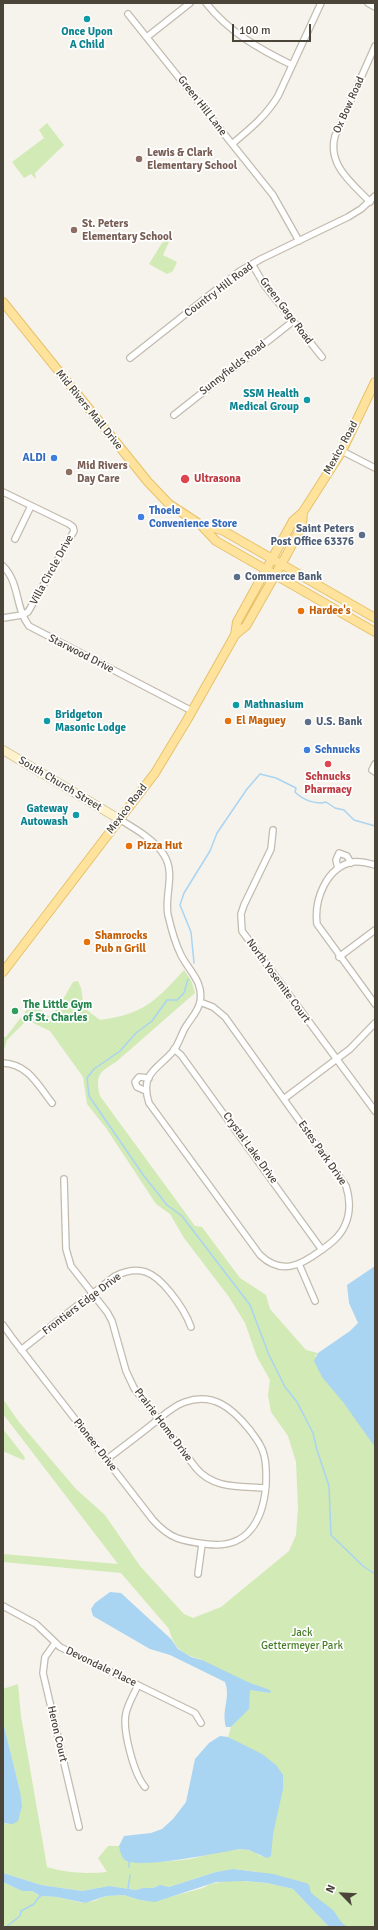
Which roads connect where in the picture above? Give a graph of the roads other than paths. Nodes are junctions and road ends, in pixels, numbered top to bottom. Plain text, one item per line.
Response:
1 (190, 3) edge
2 (206, 3) edge
3 (321, 3) edge
4 (368, 3) edge
5 (375, 7) edge
6 (128, 14) dead end
7 (147, 37) junction
8 (375, 46) edge
9 (292, 65) junction
10 (232, 144) junction
11 (375, 196) edge
12 (370, 202) junction
13 (299, 241) junction
14 (252, 264) junction
15 (3, 302) edge
16 (292, 322) junction
17 (322, 357) dead end
18 (130, 358) dead end
19 (375, 382) edge
20 (174, 415) dead end
21 (342, 451) junction
22 (375, 468) edge
23 (3, 492) edge
24 (31, 506) junction
25 (304, 512) junction
26 (201, 525) junction
27 (15, 539) dead end
28 (272, 558) junction
29 (281, 563) junction
30 (3, 566) edge
31 (266, 569) junction
32 (275, 574) junction
33 (22, 615) junction
34 (3, 618) edge
35 (375, 618) edge
36 (375, 632) edge
37 (235, 635) junction
38 (192, 711) junction
39 (3, 750) edge
40 (375, 764) edge
41 (373, 771) edge
42 (119, 819) junction
43 (273, 830) dead end
44 (351, 863) junction
45 (375, 865) edge
46 (338, 868) junction
47 (375, 930) edge
48 (339, 957) junction
49 (3, 972) edge
50 (200, 1002) junction
51 (375, 1004) edge
52 (375, 1023) edge
53 (174, 1049) junction
54 (336, 1060) junction
55 (3, 1063) edge
56 (149, 1078) junction
57 (146, 1091) junction
58 (285, 1098) junction
59 (52, 1103) dead end
60 (375, 1111) edge
61 (64, 1179) dead end
62 (322, 1250) junction
63 (299, 1264) junction
64 (93, 1293) junction
65 (315, 1301) dead end
66 (3, 1325) edge
67 (191, 1327) dead end
68 (21, 1350) junction
69 (158, 1419) junction
70 (107, 1459) junction
71 (265, 1488) junction
72 (202, 1544) junction
73 (198, 1574) dead end
74 (3, 1606) edge
75 (56, 1643) junction
76 (138, 1685) junction
77 (201, 1723) dead end
78 (145, 1787) dead end
79 (79, 1827) dead end

1 - 7 street
2 - 9 street
3 - 9 street
4 - 5 street
6 - 7 street, Green Hill Lane
7 - 10 street, Green Hill Lane
8 - 12 street, Ox Bow Road
9 - 10 street
10 - 13 street, Green Hill Lane
11 - 12 street, Country Hill Road
12 - 13 street, Country Hill Road
13 - 14 street, Country Hill Road
14 - 16 street, Green Gage Road
14 - 18 street, Country Hill Road
15 - 26 main road, Mid Rivers Mall Drive
16 - 17 street, Green Gage Road
16 - 20 street, Sunnyfields Road
19 - 21 main road, Mexico Road
21 - 22 street
21 - 25 main road, Mexico Road
23 - 24 street, Villa Circle Drive
24 - 27 street
24 - 33 street, Villa Circle Drive
25 - 28 main road, Mexico Road
25 - 29 main road, Mexico Road
26 - 28 main road, Mid Rivers Mall Drive
26 - 31 main road, Mid Rivers Mall Drive
28 - 29 main road, Mid Rivers Mall Drive
28 - 31 main road, Mexico Road
29 - 32 main road, Mexico Road
29 - 35 main road, Mid Rivers Mall Drive
30 - 33 street, Starwood Drive
31 - 32 main road, Mid Rivers Mall Drive
31 - 37 main road, Mexico Road
32 - 36 main road, Mid Rivers Mall Drive
32 - 37 main road, Mexico Road
33 - 34 street
33 - 38 street, Starwood Drive
37 - 38 main road, Mexico Road
38 - 42 main road, Mexico Road
39 - 42 street, South Church Street
40 - 41 street
42 - 49 main road, Mexico Road
42 - 50 street, South Church Street
43 - 54 street, North Yosemite Court
44 - 45 street
44 - 46 street
44 - 46 street
46 - 48 street
47 - 48 street
48 - 51 street
50 - 53 street, Estes Park Drive
50 - 58 street, Estes Park Drive
52 - 54 street
53 - 56 street, Estes Park Drive
53 - 62 street, Crystal Lake Drive
54 - 58 street
54 - 60 street, North Yosemite Court
55 - 59 street
56 - 57 street, Estes Park Drive
56 - 57 street, Estes Park Drive
57 - 63 street, Estes Park Drive
58 - 62 street, Estes Park Drive
61 - 64 street, Prairie Home Drive
62 - 63 street, Estes Park Drive
63 - 65 street
64 - 67 street, Frontiers Edge Drive
64 - 68 street, Frontiers Edge Drive
64 - 69 street, Prairie Home Drive
66 - 68 street, Pioneer Drive
68 - 70 street, Pioneer Drive
69 - 70 street, Pioneer Drive
69 - 71 street, Prairie Home Drive
69 - 71 street, Pioneer Drive
70 - 72 street, Pioneer Drive
71 - 72 street, Pioneer Drive
72 - 73 street
74 - 75 street, Devondale Place
75 - 76 street, Devondale Place
75 - 79 street, Heron Court
76 - 77 street, Devondale Place
76 - 78 street

